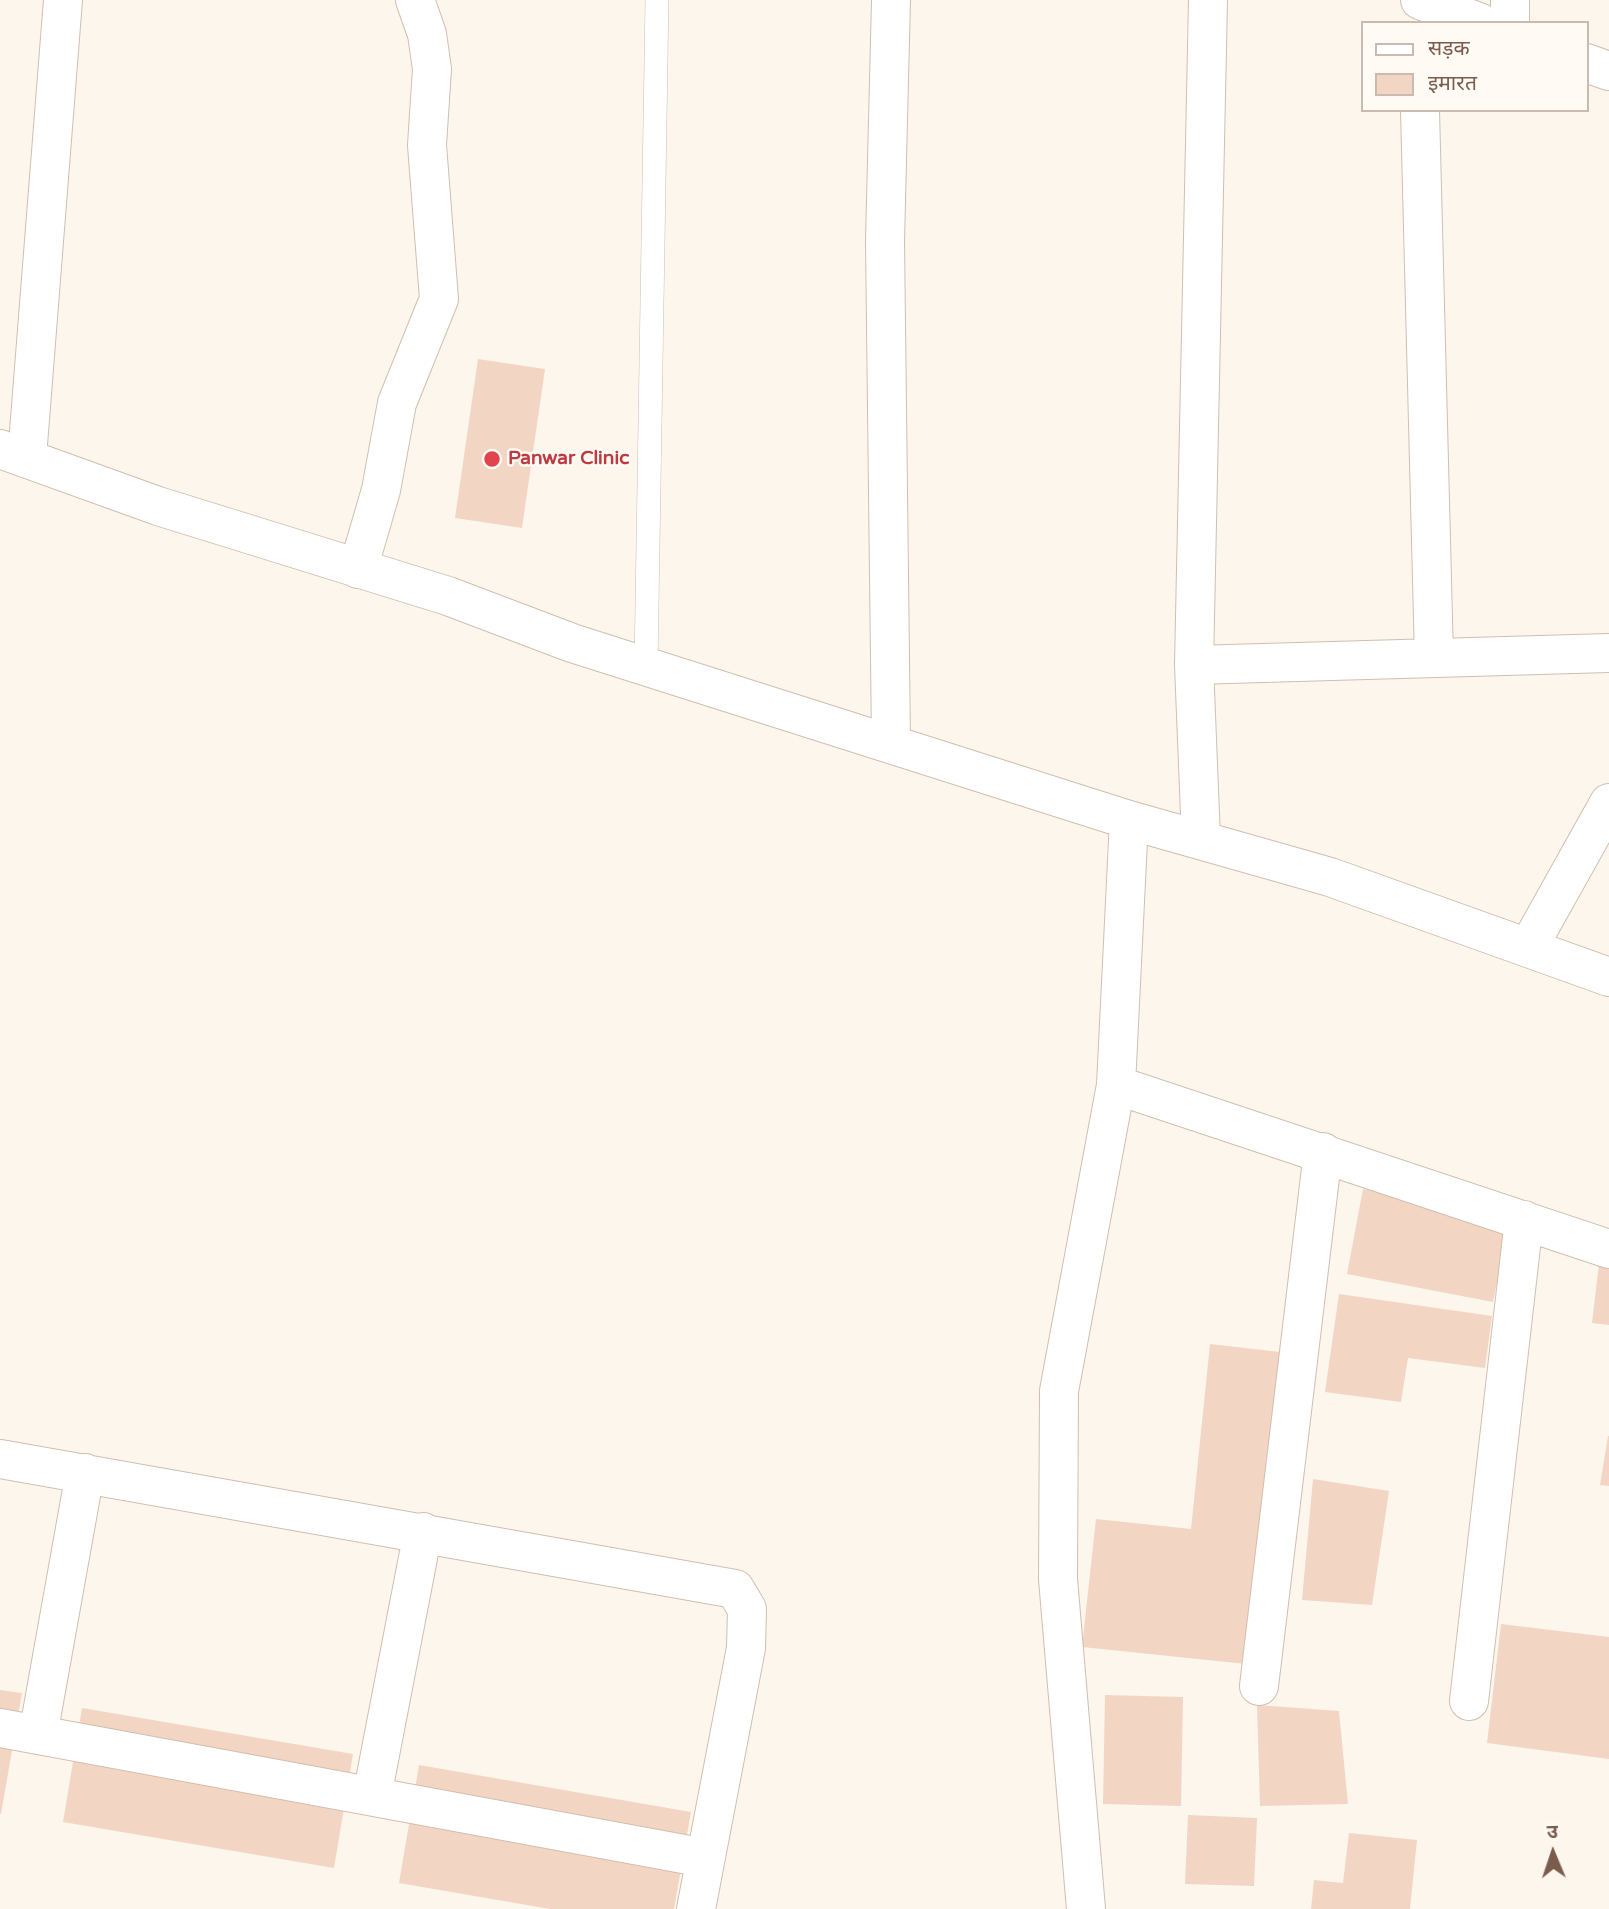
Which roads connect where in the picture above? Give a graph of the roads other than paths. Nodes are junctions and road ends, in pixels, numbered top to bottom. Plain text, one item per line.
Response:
1 (63, 0) edge
2 (415, 0) edge
3 (657, 0) edge
4 (891, 0) edge
5 (1208, 0) edge
6 (1419, 0) edge
7 (1510, 0) edge
8 (1418, 21) edge
9 (1476, 21) edge
10 (1510, 21) edge
11 (1588, 64) edge
12 (1609, 71) edge
13 (1420, 112) edge
14 (13, 453) edge
15 (358, 569) junction
16 (1609, 653) edge
17 (1434, 658) junction
18 (1194, 665) junction
19 (646, 666) junction
20 (891, 741) junction
21 (1609, 803) edge
22 (1129, 820) junction
23 (1201, 839) junction
24 (1528, 948) junction
25 (1609, 977) edge
26 (1116, 1085) junction
27 (1323, 1152) junction
28 (1524, 1220) junction
29 (1609, 1249) edge
30 (0, 1459) edge
31 (85, 1473) junction
32 (423, 1532) junction
33 (1259, 1686) dead end
34 (1469, 1701) dead end
35 (0, 1728) edge
36 (38, 1735) junction
37 (372, 1796) junction
38 (705, 1858) junction
39 (696, 1909) edge
40 (1086, 1909) edge

1 - 14 street
2 - 15 street
3 - 19 lane
4 - 20 street
5 - 18 street
6 - 8 street
6 - 9 street
7 - 10 street
11 - 12 street
13 - 17 street
14 - 15 street
15 - 19 street
16 - 17 street
17 - 18 street
18 - 23 street
19 - 20 street
20 - 22 street
21 - 24 street
22 - 23 street
22 - 26 street
23 - 24 street
24 - 25 street
26 - 27 street
26 - 40 street
27 - 28 street
27 - 33 street
28 - 29 street
28 - 34 street
30 - 31 street
31 - 32 street
31 - 36 street
32 - 37 street
32 - 38 street
35 - 36 street
36 - 37 street
37 - 38 street
38 - 39 street

